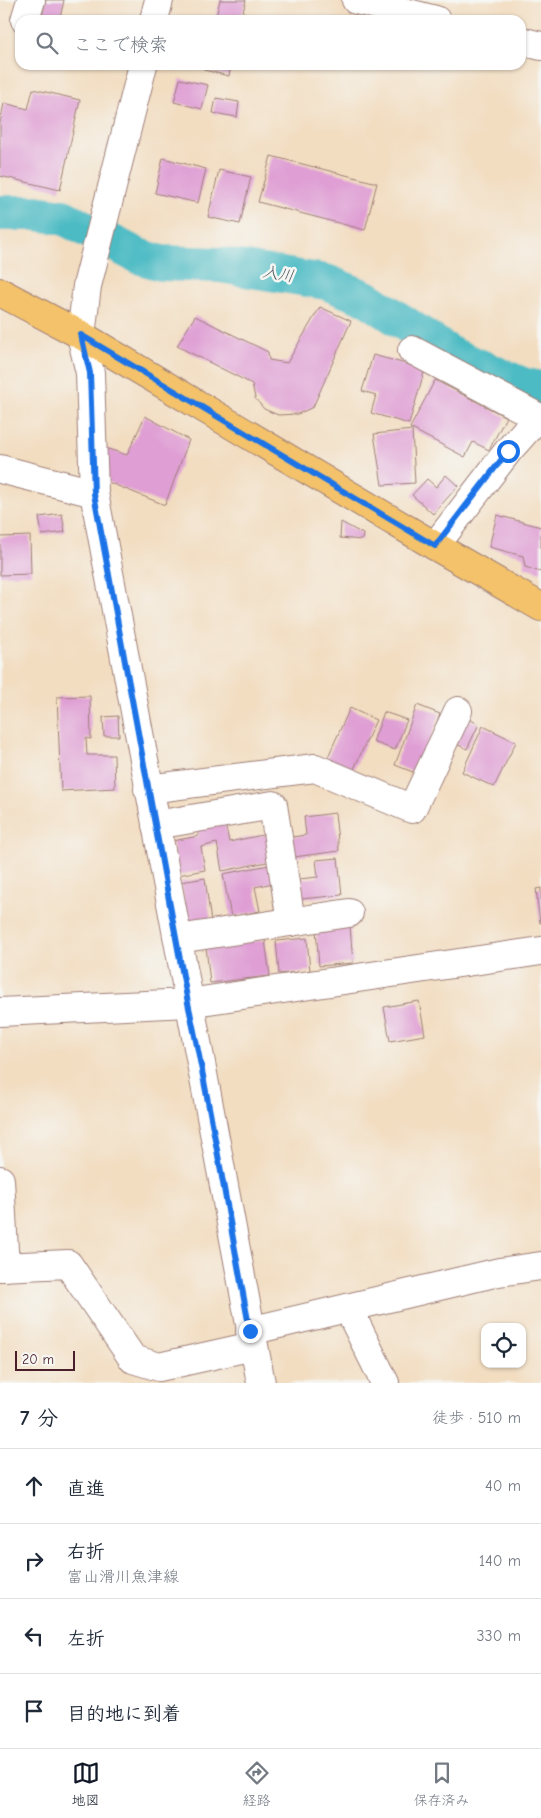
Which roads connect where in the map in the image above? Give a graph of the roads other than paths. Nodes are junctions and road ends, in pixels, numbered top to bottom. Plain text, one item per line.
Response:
1 (31, 0) edge
2 (159, 0) edge
3 (358, 0) edge
4 (26, 15) edge
5 (155, 15) edge
6 (416, 15) edge
7 (526, 42) edge
8 (541, 46) edge
9 (142, 70) edge
10 (0, 292) edge
11 (81, 335) junction
12 (412, 350) dead end
13 (540, 417) edge
14 (0, 469) edge
15 (94, 494) junction
16 (435, 546) junction
17 (541, 607) edge
18 (458, 711) dead end
19 (148, 789) junction
20 (156, 825) junction
21 (349, 913) dead end
22 (291, 922) junction
23 (178, 939) junction
24 (541, 951) edge
25 (188, 1003) junction
26 (0, 1012) edge
27 (0, 1180) edge
28 (541, 1266) edge
29 (3, 1267) edge
30 (348, 1308) junction
31 (252, 1338) junction
32 (161, 1375) edge
33 (261, 1383) edge
34 (385, 1383) edge

1 - 4 street
2 - 5 street
3 - 6 street
7 - 8 street
9 - 11 street
10 - 11 main road
11 - 15 street
11 - 16 main road
12 - 13 street
13 - 16 street
14 - 15 street
15 - 19 street
16 - 17 main road
18 - 19 street
19 - 20 street
20 - 22 street
20 - 23 street
21 - 22 street
22 - 23 street
23 - 25 street
24 - 25 street
25 - 26 street
25 - 31 street
27 - 29 street
28 - 30 street
29 - 32 street
30 - 31 street
30 - 34 street
31 - 32 street
31 - 33 street

